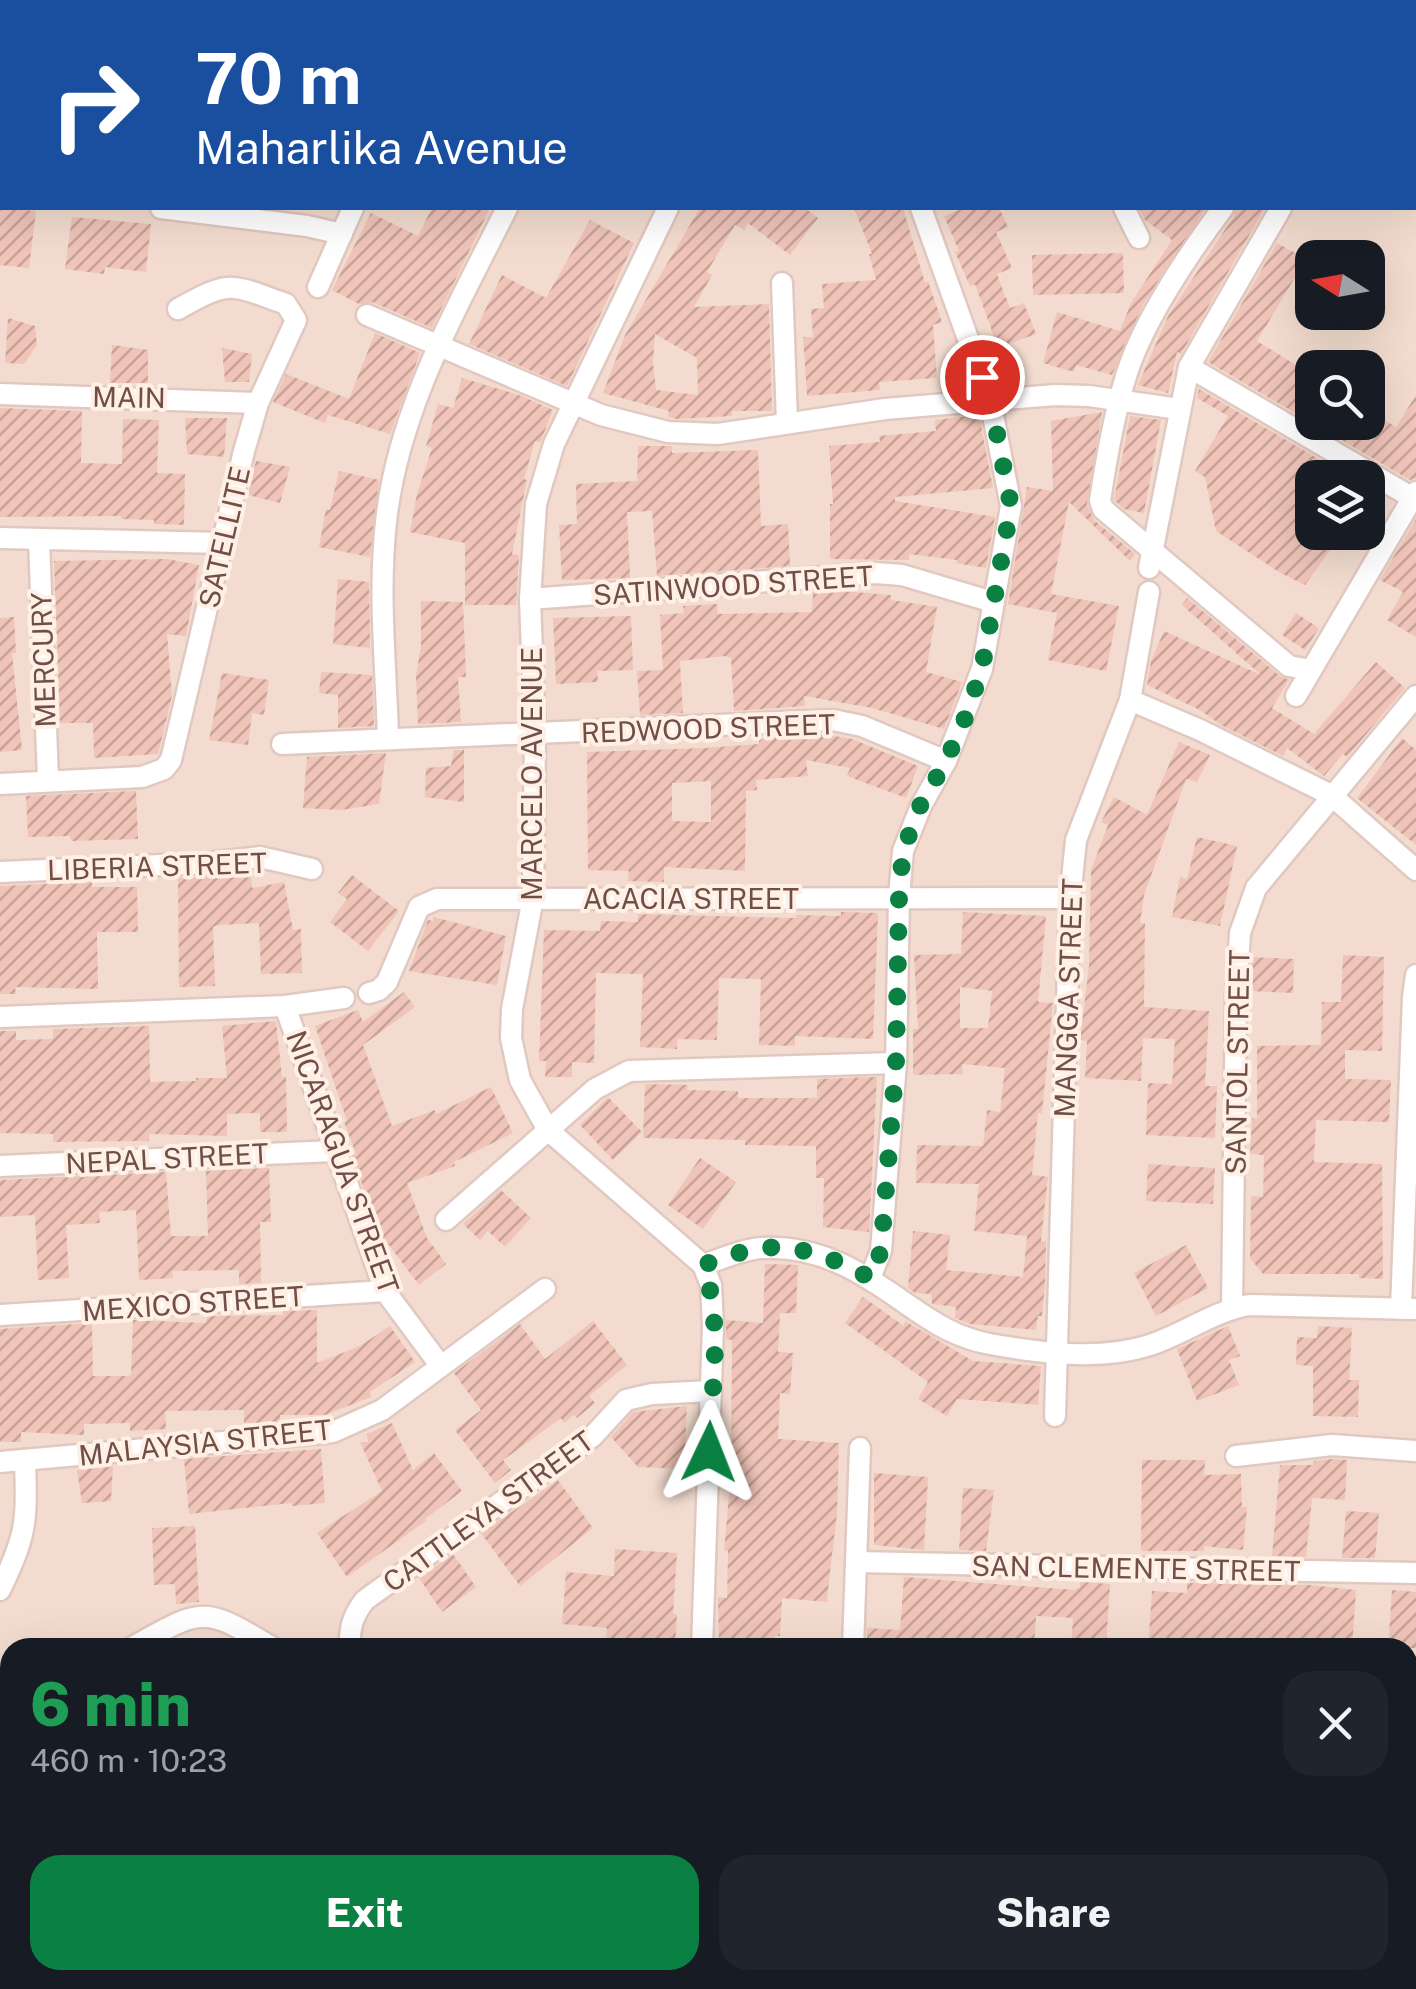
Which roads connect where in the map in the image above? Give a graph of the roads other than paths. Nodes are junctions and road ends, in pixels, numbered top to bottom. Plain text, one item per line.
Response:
1 (185, 210) edge
2 (353, 210) edge
3 (506, 210) edge
4 (667, 210) edge
5 (923, 210) edge
6 (1125, 210) edge
7 (1222, 210) edge
8 (1280, 210) edge
9 (342, 234) junction
10 (1139, 238) dead end
11 (782, 283) dead end
12 (318, 286) dead end
13 (178, 310) dead end
14 (368, 315) dead end
15 (439, 346) junction
16 (1188, 367) junction
17 (0, 394) edge
18 (990, 400) junction
19 (1120, 400) junction
20 (258, 403) junction
21 (574, 404) junction
22 (1178, 409) junction
23 (787, 422) junction
24 (1414, 495) edge
25 (0, 538) edge
26 (38, 539) junction
27 (223, 543) junction
28 (1151, 560) junction
29 (1150, 592) dead end
30 (530, 599) junction
31 (993, 602) junction
32 (1311, 670) junction
33 (1296, 696) dead end
34 (1416, 696) edge
35 (1130, 700) junction
36 (536, 735) junction
37 (388, 738) junction
38 (282, 744) dead end
39 (946, 761) junction
40 (48, 780) junction
41 (0, 784) edge
42 (1331, 795) junction
43 (312, 868) dead end
44 (1416, 870) edge
45 (0, 872) edge
46 (899, 897) junction
47 (533, 898) junction
48 (1070, 898) junction
49 (1416, 975) edge
50 (368, 993) dead end
51 (344, 998) dead end
52 (286, 1006) junction
53 (0, 1017) edge
54 (896, 1063) junction
55 (548, 1130) junction
56 (334, 1151) junction
57 (0, 1166) edge
58 (446, 1220) dead end
59 (703, 1265) junction
60 (870, 1278) junction
61 (545, 1289) dead end
62 (385, 1291) junction
63 (1232, 1308) junction
64 (1408, 1309) edge
65 (0, 1315) edge
66 (1056, 1351) junction
67 (440, 1365) junction
68 (711, 1391) junction
69 (1055, 1416) dead end
70 (860, 1448) dead end
71 (1416, 1451) edge
72 (1236, 1456) dead end
73 (24, 1460) junction
74 (0, 1462) edge
75 (856, 1562) junction
76 (1416, 1573) edge
77 (0, 1590) edge
78 (150, 1638) edge
79 (256, 1638) edge
80 (349, 1638) edge
81 (702, 1638) edge
82 (853, 1638) edge

1 - 9 street
2 - 9 street
3 - 15 street
4 - 21 street, MARCELO AVENUE
5 - 18 street
6 - 10 street
7 - 19 street
8 - 16 street
9 - 12 street
11 - 23 street
13 - 20 street, SATELLITE
14 - 15 street
15 - 21 street
15 - 37 street
16 - 22 street
16 - 24 street
17 - 20 street, MAIN
18 - 19 street
18 - 23 street
18 - 31 street
19 - 22 street
19 - 28 street
20 - 27 street, SATELLITE
21 - 23 street
21 - 30 street, MARCELO AVENUE
22 - 28 street
24 - 32 street
25 - 26 street
26 - 27 street
26 - 40 street, MERCURY
27 - 40 street, SATELLITE
28 - 32 street
29 - 35 street, MANGGA STREET
30 - 31 street, SATINWOOD STREET
30 - 36 street, MARCELO AVENUE
31 - 39 street
32 - 33 street
34 - 42 street, SANTOL STREET
35 - 42 street
35 - 48 street, MANGGA STREET
36 - 37 street, REDWOOD STREET
36 - 39 street, REDWOOD STREET
36 - 47 street, MARCELO AVENUE
37 - 38 street, REDWOOD STREET
39 - 46 street
40 - 41 street
42 - 44 street
42 - 63 street, SANTOL STREET
43 - 45 street, LIBERIA STREET
46 - 47 street, ACACIA STREET
46 - 48 street, ACACIA STREET
46 - 54 street
47 - 50 street, ACACIA STREET
47 - 55 street, MARCELO AVENUE
48 - 66 street, MANGGA STREET
49 - 64 street
51 - 52 street
52 - 53 street
52 - 56 street, NICARAGUA STREET
54 - 55 street
54 - 60 street
55 - 58 street
55 - 59 street, MARCELO AVENUE
56 - 57 street, NEPAL STREET
56 - 62 street, NICARAGUA STREET
59 - 60 street
59 - 68 street
60 - 66 street
61 - 67 street, MALAYSIA STREET
62 - 65 street, MEXICO STREET
62 - 67 street, NICARAGUA STREET
63 - 64 street
63 - 66 street
66 - 69 street, MANGGA STREET
67 - 73 street, MALAYSIA STREET
68 - 80 street, CATTLEYA STREET
68 - 81 street
70 - 75 street
71 - 72 street
73 - 74 street, MALAYSIA STREET
73 - 77 street
75 - 76 street, SAN CLEMENTE STREET
75 - 82 street
78 - 79 street

